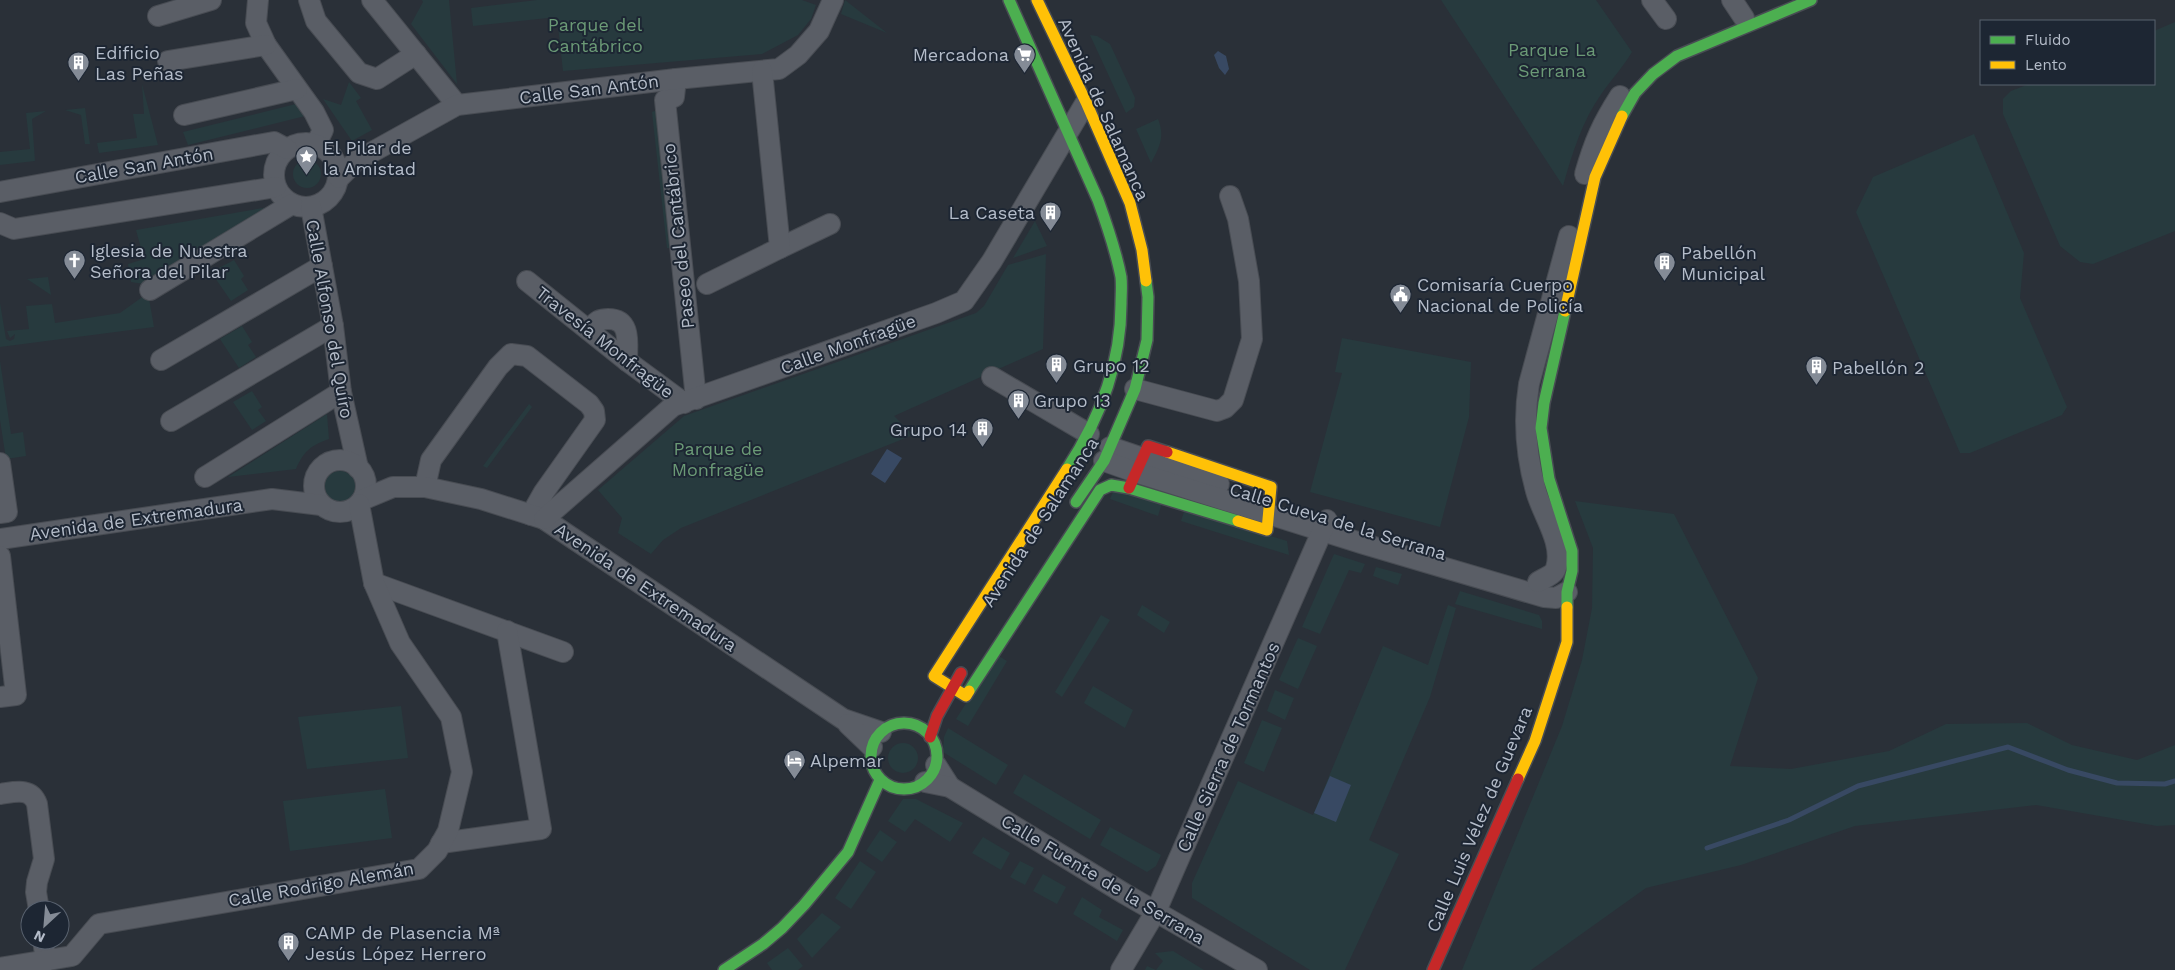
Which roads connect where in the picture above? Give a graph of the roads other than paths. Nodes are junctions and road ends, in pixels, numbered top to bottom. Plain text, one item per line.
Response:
1 (211, 0) edge
2 (258, 0) edge
3 (308, 0) edge
4 (372, 0) edge
5 (826, 0) edge
6 (833, 0) edge
7 (1009, 0) edge
8 (1036, 0) edge
9 (1652, 0) edge
10 (1732, 0) edge
11 (1789, 0) edge
12 (1811, 0) edge
13 (158, 16) dead end
14 (1744, 18) junction
15 (1666, 19) dead end
16 (819, 31) junction
17 (266, 45) junction
18 (416, 54) junction
19 (168, 61) dead end
20 (762, 71) junction
21 (676, 79) junction
22 (297, 89) junction
23 (1086, 102) junction
24 (457, 105) junction
25 (184, 115) dead end
26 (1068, 131) junction
27 (316, 144) junction
28 (287, 149) junction
29 (333, 157) junction
30 (356, 160) junction
31 (339, 178) junction
32 (276, 187) junction
33 (0, 192) edge
34 (1230, 196) dead end
35 (301, 206) junction
36 (0, 224) edge
37 (830, 224) dead end
38 (780, 248) junction
39 (322, 266) junction
40 (527, 281) dead end
41 (707, 284) dead end
42 (150, 290) dead end
43 (333, 326) junction
44 (595, 336) junction
45 (162, 360) dead end
46 (627, 362) junction
47 (992, 376) dead end
48 (1135, 389) junction
49 (341, 392) junction
50 (690, 401) junction
51 (171, 421) dead end
52 (349, 432) junction
53 (1088, 434) junction
54 (1107, 454) junction
55 (334, 461) junction
56 (0, 463) edge
57 (360, 470) junction
58 (1135, 473) junction
59 (205, 477) dead end
60 (315, 479) junction
61 (393, 487) junction
62 (426, 487) junction
63 (272, 499) junction
64 (320, 505) junction
65 (355, 505) junction
66 (1270, 507) junction
67 (1070, 510) dead end
68 (0, 513) edge
69 (538, 517) junction
70 (1325, 525) junction
71 (0, 539) edge
72 (1556, 543) junction
73 (0, 556) edge
74 (374, 584) junction
75 (1541, 589) junction
76 (1568, 592) junction
77 (1567, 622) junction
78 (507, 631) junction
79 (5, 640) edge
80 (563, 652) dead end
81 (967, 664) dead end
82 (952, 687) junction
83 (0, 697) edge
84 (916, 725) junction
85 (930, 737) junction
86 (876, 739) junction
87 (936, 765) junction
88 (880, 780) junction
89 (925, 782) junction
90 (950, 787) junction
91 (0, 794) edge
92 (880, 810) dead end
93 (441, 843) junction
94 (848, 852) junction
95 (37, 900) edge
96 (1156, 911) junction
97 (44, 950) edge
98 (46, 961) junction
99 (0, 968) edge
100 (724, 970) edge
101 (1121, 970) edge
102 (1257, 970) edge
103 (1433, 970) edge

1 - 13 street
2 - 17 street
3 - 18 street
4 - 18 street
5 - 16 street, Calle San Antón
6 - 16 street, Calle San Antón
7 - 26 street
8 - 23 street, Avenida de Salamanca
9 - 15 street
10 - 14 street
11 - 14 street
12 - 76 street, Calle Luis Vélez de Guevara
14 - 72 street
16 - 20 street, Calle San Antón
17 - 19 street
17 - 22 street
18 - 24 street
20 - 21 street, Calle San Antón
20 - 38 street
21 - 24 street, Calle San Antón
21 - 50 street, Paseo del Cantábrico
22 - 25 street
22 - 27 street
23 - 26 street, Calle Monfragüe
23 - 48 street, Avenida de Salamanca
24 - 30 street, Calle San Antón
26 - 50 street, Calle Monfragüe
26 - 53 street
27 - 28 street
27 - 29 street
28 - 32 street
28 - 33 street, Calle San Antón
29 - 30 street
29 - 31 street
30 - 31 street, Calle San Antón
31 - 35 street
32 - 35 street
32 - 36 street
34 - 48 street
35 - 39 street, Calle Alfonso del Quíro
35 - 42 street
37 - 38 street
38 - 41 street
39 - 43 street, Calle Alfonso del Quíro
39 - 45 street
40 - 44 street, Travesía Monfragüe
43 - 49 street, Calle Alfonso del Quíro
43 - 51 street
44 - 46 street, Travesía Monfragüe
44 - 46 street
46 - 50 street, Travesía Monfragüe
47 - 53 street
48 - 54 street, Avenida de Salamanca
49 - 52 street, Calle Alfonso del Quíro
49 - 59 street
50 - 69 street, Calle Monfragüe
52 - 55 street, Calle Alfonso del Quíro
52 - 57 street, Calle Alfonso del Quíro
53 - 82 street
54 - 58 street
54 - 67 street, Avenida de Salamanca
55 - 57 street
55 - 60 street
56 - 68 street
57 - 61 street, Avenida de Extremadura
57 - 65 street
58 - 66 street, Calle Cueva de la Serrana
58 - 66 street
58 - 82 street
60 - 63 street, Avenida de Extremadura
60 - 64 street
61 - 62 street, Avenida de Extremadura
61 - 65 street, Avenida de Extremadura
62 - 69 street, Avenida de Extremadura
62 - 69 street
63 - 64 street, Avenida de Extremadura
63 - 71 street, Avenida de Extremadura
64 - 65 street
65 - 74 street, Calle Rodrigo Alemán
66 - 70 street, Calle Cueva de la Serrana
69 - 86 street, Avenida de Extremadura
70 - 75 street, Calle Cueva de la Serrana
70 - 96 street, Calle Sierra de Tormantos
72 - 75 street
72 - 76 street
73 - 79 street
74 - 78 street
74 - 93 street, Calle Rodrigo Alemán
75 - 76 street, Calle Cueva de la Serrana
75 - 77 street
76 - 77 street, Calle Luis Vélez de Guevara
77 - 103 street, Calle Luis Vélez de Guevara
78 - 80 street
78 - 93 street
79 - 83 street
81 - 82 street
82 - 84 street
82 - 85 street
84 - 85 street
84 - 86 street
85 - 87 street
86 - 88 street
87 - 89 street
87 - 90 street
88 - 89 street
88 - 94 street
89 - 90 street
90 - 96 street, Calle Fuente de la Serrana
91 - 95 street
92 - 94 street
93 - 98 street, Calle Rodrigo Alemán
94 - 100 street
96 - 101 street, Calle Sierra de Tormantos
96 - 102 street, Calle Fuente de la Serrana
97 - 98 street
98 - 99 street, Calle Rodrigo Alemán

